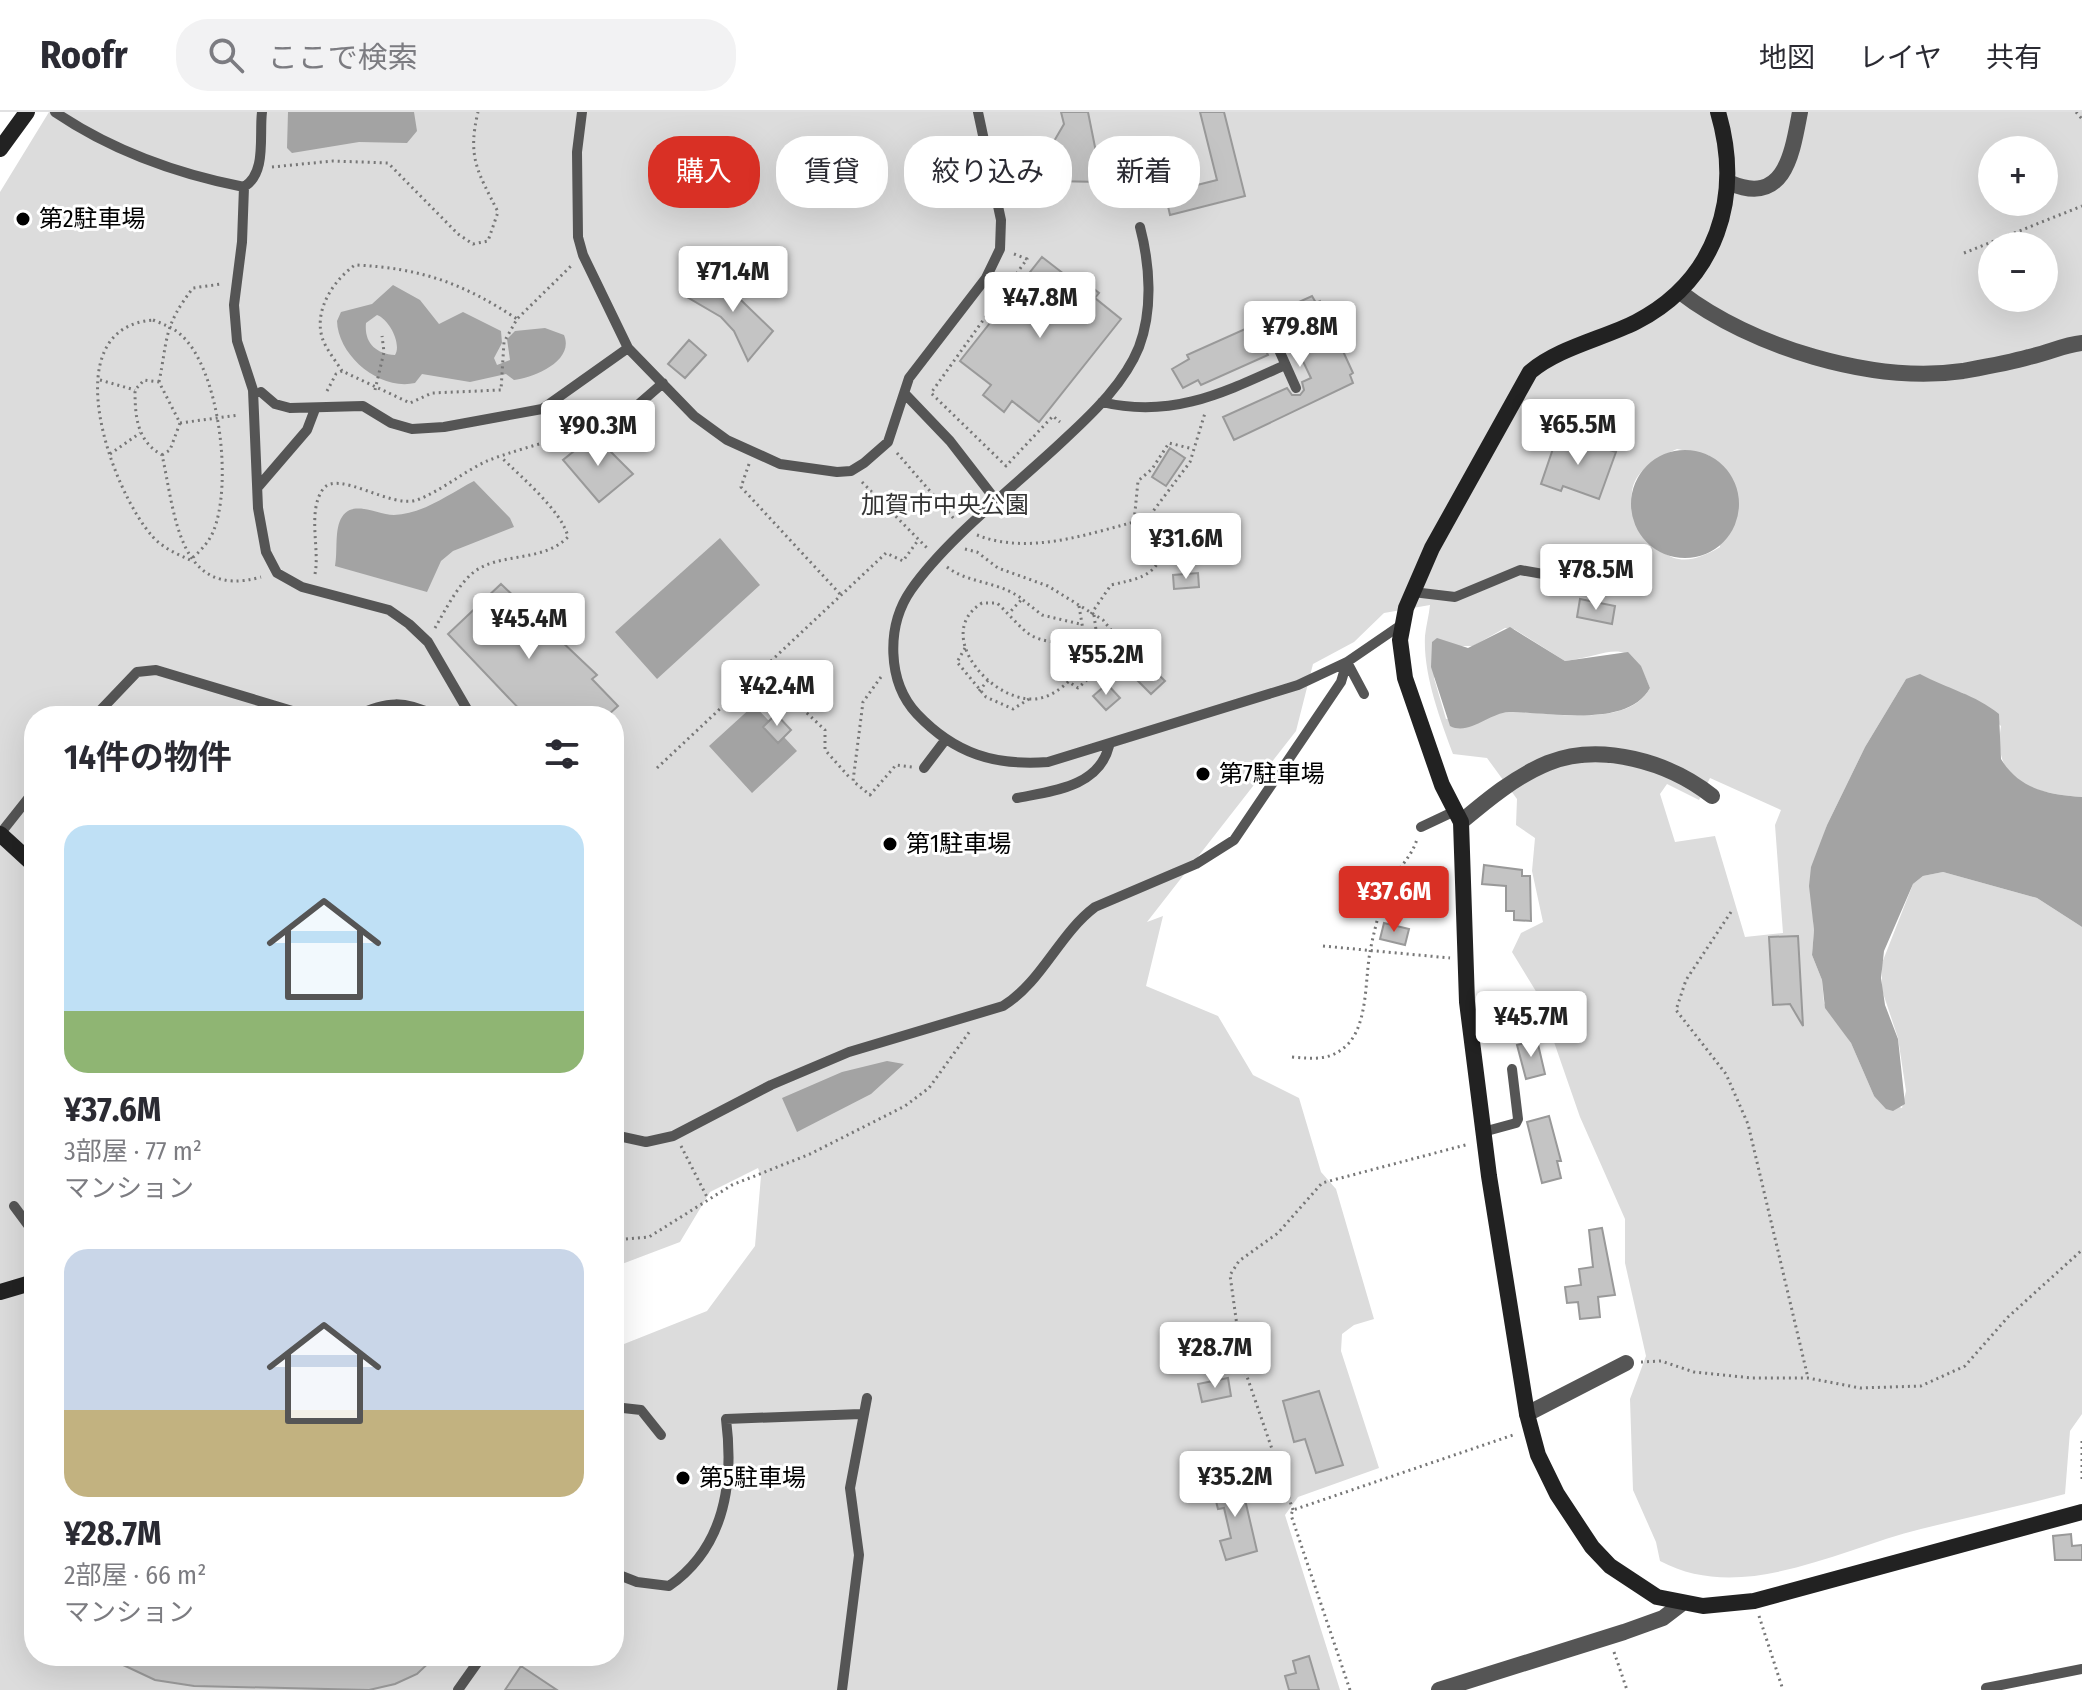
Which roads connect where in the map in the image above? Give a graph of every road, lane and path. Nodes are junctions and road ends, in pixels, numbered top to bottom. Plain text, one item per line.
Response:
1 (27, 112) edge
2 (55, 112) edge
3 (262, 112) edge
4 (478, 112) edge
5 (582, 112) edge
6 (978, 112) edge
7 (1718, 112) edge
8 (1800, 112) edge
9 (2076, 112) edge
10 (2082, 119) edge
11 (0, 149) edge
12 (260, 167) junction
13 (1730, 183) junction
14 (244, 187) junction
15 (2082, 206) edge
16 (1140, 227) dead end
17 (1000, 249) junction
18 (1964, 253) dead end
19 (583, 255) junction
20 (236, 282) junction
21 (1680, 292) junction
22 (517, 319) junction
23 (168, 326) junction
24 (382, 336) dead end
25 (1275, 341) dead end
26 (2082, 343) edge
27 (628, 348) junction
28 (1285, 365) junction
29 (342, 371) junction
30 (99, 380) junction
31 (159, 382) junction
32 (663, 383) junction
33 (1296, 388) dead end
34 (135, 390) junction
35 (375, 390) junction
36 (261, 392) dead end
37 (906, 395) junction
38 (1209, 399) junction
39 (1102, 402) junction
40 (317, 409) junction
41 (253, 413) junction
42 (218, 419) junction
43 (180, 423) junction
44 (609, 430) joint
45 (1072, 432) junction
46 (140, 433) junction
47 (888, 442) junction
48 (1193, 449) junction
49 (752, 452) junction
50 (110, 454) junction
51 (162, 455) junction
52 (501, 457) junction
53 (851, 471) junction
54 (258, 487) junction
55 (998, 503) junction
56 (1134, 522) junction
57 (1145, 522) junction
58 (965, 531) junction
59 (919, 539) junction
60 (951, 545) junction
61 (937, 559) junction
62 (190, 560) junction
63 (277, 573) junction
64 (1600, 584) dead end
65 (313, 590) junction
66 (1413, 592) junction
67 (840, 594) junction
68 (1022, 599) junction
69 (1079, 606) junction
70 (1009, 613) junction
71 (1092, 614) junction
72 (1080, 624) junction
73 (1401, 625) junction
74 (1098, 640) junction
75 (1082, 641) junction
76 (428, 642) junction
77 (965, 648) junction
78 (892, 660) junction
79 (1347, 662) junction
80 (1102, 668) junction
81 (763, 672) junction
82 (989, 679) junction
83 (1069, 682) junction
84 (979, 691) junction
85 (1364, 694) dead end
86 (1029, 699) junction
87 (105, 706) edge
88 (276, 706) edge
89 (377, 706) edge
90 (413, 706) edge
91 (465, 706) edge
92 (946, 739) junction
93 (1109, 746) junction
94 (657, 768) dead end
95 (924, 768) joint
96 (853, 781) junction
97 (1712, 796) dead end
98 (1017, 798) dead end
99 (24, 804) edge
100 (1458, 816) junction
101 (1421, 827) joint
102 (0, 834) edge
103 (24, 856) edge
104 (1731, 912) dead end
105 (1323, 946) dead end
106 (1370, 950) junction
107 (1466, 959) junction
108 (983, 1014) junction
109 (1292, 1057) dead end
110 (1512, 1069) dead end
111 (676, 1135) junction
112 (1484, 1136) junction
113 (624, 1137) edge
114 (708, 1199) junction
115 (14, 1206) dead end
116 (24, 1220) edge
117 (624, 1239) edge
118 (2082, 1250) edge
119 (24, 1285) edge
120 (0, 1292) edge
121 (1626, 1363) joint
122 (1808, 1378) junction
123 (867, 1398) dead end
124 (624, 1408) edge
125 (861, 1414) junction
126 (1529, 1421) junction
127 (661, 1435) dead end
128 (2082, 1441) edge
129 (2082, 1479) edge
130 (1293, 1510) junction
131 (2082, 1512) edge
132 (624, 1577) edge
133 (1754, 1601) junction
134 (1680, 1605) junction
135 (1609, 1637) junction
136 (475, 1666) edge
137 (2082, 1669) edge
138 (1986, 1688) dead end
139 (458, 1690) edge
140 (842, 1690) edge
141 (1350, 1690) edge
142 (1439, 1690) edge
143 (1627, 1690) edge
144 (1783, 1690) edge

1 - 11 street
2 - 14 lane
3 - 12 lane
4 - 12 path
5 - 19 lane
6 - 17 lane
7 - 13 street
8 - 13 street
9 - 10 path
12 - 14 lane
13 - 21 street
14 - 20 lane
15 - 18 path
16 - 39 lane
17 - 37 lane
17 - 45 path
19 - 22 path
19 - 27 lane
20 - 23 path
20 - 41 lane
21 - 26 street
21 - 66 street
22 - 29 path
22 - 35 path
23 - 30 path
23 - 31 path
23 - 42 path
24 - 35 path
25 - 28 lane
27 - 32 lane
27 - 40 lane
28 - 33 lane
28 - 38 lane
29 - 35 path
29 - 40 path
30 - 34 path
30 - 50 path
31 - 34 path
31 - 43 path
32 - 44 lane
32 - 49 lane
34 - 46 path
36 - 40 lane
37 - 47 lane
37 - 55 lane
38 - 39 lane
38 - 48 path
39 - 45 lane
40 - 54 lane
41 - 42 path
41 - 54 lane
42 - 43 path
42 - 62 path
43 - 51 path
44 - 52 path
45 - 55 lane
46 - 50 path
46 - 51 path
47 - 53 lane
47 - 58 path
48 - 56 path
48 - 57 path
49 - 53 lane
49 - 67 path
50 - 62 path
51 - 62 path
52 - 65 path
52 - 76 path
53 - 59 path
54 - 63 lane
55 - 58 lane
56 - 57 path
56 - 58 path
57 - 71 path
58 - 60 lane
59 - 61 path
59 - 67 path
60 - 61 lane
60 - 69 path
61 - 68 path
61 - 78 lane
62 - 63 path
63 - 65 lane
64 - 66 lane
65 - 76 lane
66 - 73 street
67 - 81 path
68 - 70 path
68 - 72 path
69 - 71 path
69 - 72 path
70 - 75 path
70 - 77 path
71 - 74 path
71 - 80 path
72 - 75 path
73 - 79 lane
73 - 100 street
74 - 75 path
74 - 80 path
75 - 83 path
76 - 91 lane
77 - 82 path
77 - 84 path
78 - 92 lane
78 - 96 path
79 - 85 lane
79 - 93 lane
79 - 108 lane
80 - 83 path
81 - 94 path
81 - 96 path
82 - 84 path
82 - 86 path
83 - 86 path
84 - 86 path
87 - 88 lane
89 - 90 lane
92 - 93 lane
92 - 95 lane
93 - 98 lane
95 - 96 path
97 - 100 street
99 - 102 lane
100 - 101 lane
100 - 107 street
101 - 106 path
102 - 103 street
104 - 122 path
105 - 106 path
106 - 107 path
106 - 109 path
107 - 112 street
108 - 111 lane
108 - 114 path
110 - 112 lane
111 - 113 lane
111 - 114 path
112 - 126 street
112 - 130 path
114 - 117 path
115 - 116 lane
118 - 122 path
119 - 120 street
121 - 122 path
121 - 126 street
123 - 125 lane
124 - 127 lane
125 - 132 lane
125 - 140 lane
126 - 130 path
126 - 134 street
128 - 129 path
130 - 141 path
131 - 133 street
133 - 134 street
133 - 144 path
134 - 135 street
135 - 142 street
135 - 143 path
136 - 139 lane
137 - 138 lane

